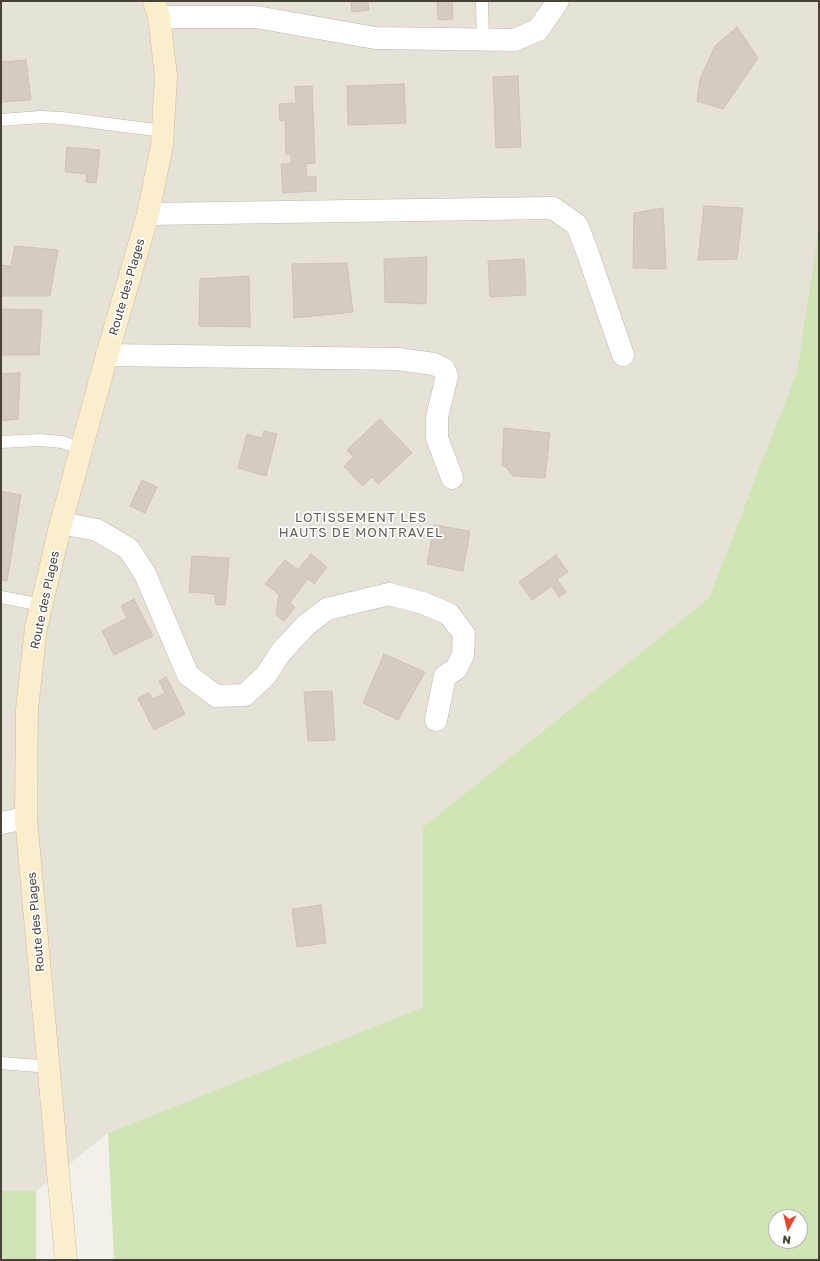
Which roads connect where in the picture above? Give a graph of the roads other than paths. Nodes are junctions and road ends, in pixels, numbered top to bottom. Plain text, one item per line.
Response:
1 (482, 1) edge
2 (558, 1) edge
3 (156, 9) edge
4 (483, 40) junction
5 (1, 120) edge
6 (163, 131) junction
7 (148, 214) junction
8 (107, 354) junction
9 (623, 355) dead end
10 (1, 442) edge
11 (82, 449) junction
12 (452, 478) dead end
13 (61, 523) junction
14 (1, 598) edge
15 (42, 605) junction
16 (436, 720) dead end
17 (26, 818) junction
18 (1, 823) edge
19 (1, 1063) edge
20 (50, 1067) junction
21 (66, 1260) edge

1 - 4 lane
2 - 4 street
3 - 4 street
3 - 6 street, Route des Plages
5 - 6 lane
6 - 7 street, Route des Plages
7 - 8 street, Route des Plages
7 - 9 street
8 - 11 street, Route des Plages
8 - 12 street
10 - 11 lane
11 - 13 street, Route des Plages
13 - 15 street, Route des Plages
13 - 16 street
14 - 15 lane
15 - 17 street, Route des Plages
17 - 18 street
17 - 20 street, Route des Plages
19 - 20 lane
20 - 21 street, Route des Plages

